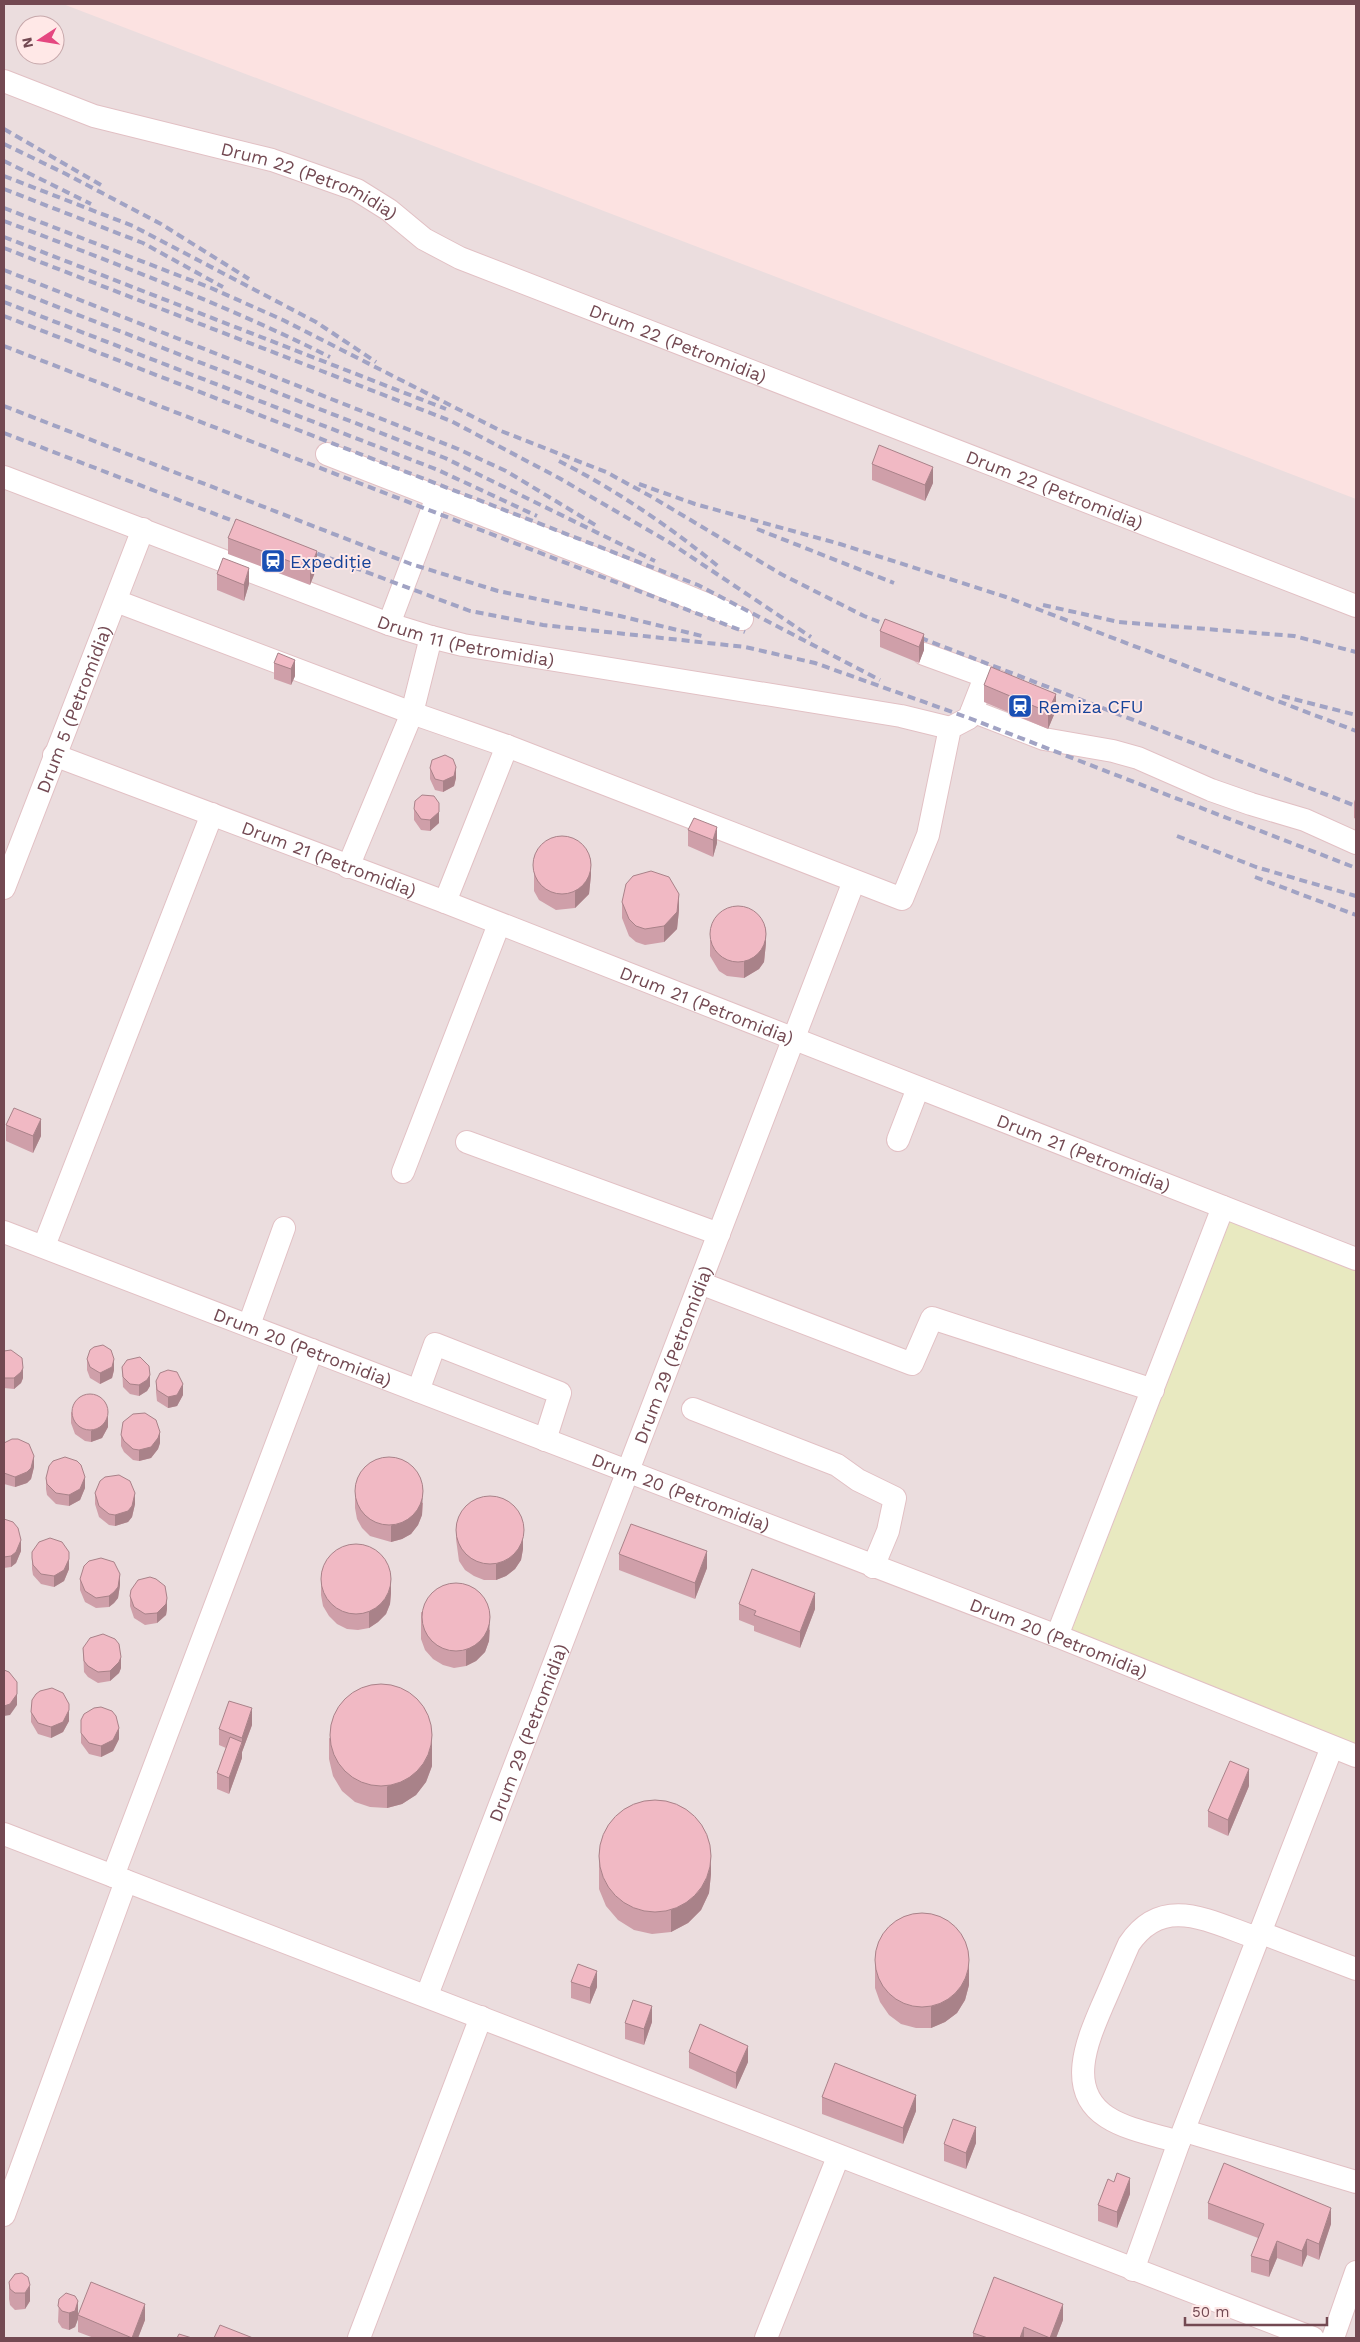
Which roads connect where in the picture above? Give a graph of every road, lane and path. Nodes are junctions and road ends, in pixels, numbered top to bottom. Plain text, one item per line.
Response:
1 (4, 80) edge
2 (328, 454) dead end
3 (4, 477) edge
4 (437, 497) junction
5 (143, 528) junction
6 (116, 601) junction
7 (1356, 606) edge
8 (742, 619) dead end
9 (389, 624) junction
10 (431, 638) junction
11 (924, 654) edge
12 (985, 677) junction
13 (1022, 690) edge
14 (972, 711) junction
15 (412, 713) junction
16 (950, 728) junction
17 (507, 746) junction
18 (54, 755) junction
19 (212, 814) junction
20 (1356, 843) edge
21 (348, 866) junction
22 (854, 881) junction
23 (4, 888) edge
24 (444, 902) junction
25 (499, 924) junction
26 (792, 1039) junction
27 (918, 1088) junction
28 (898, 1140) dead end
29 (467, 1142) dead end
30 (403, 1172) dead end
31 (1223, 1208) junction
32 (284, 1228) dead end
33 (4, 1232) edge
34 (719, 1234) junction
35 (44, 1246) junction
36 (1356, 1259) edge
37 (700, 1284) junction
38 (249, 1325) junction
39 (312, 1350) junction
40 (1153, 1390) junction
41 (418, 1391) junction
42 (693, 1409) dead end
43 (545, 1440) junction
44 (628, 1473) junction
45 (874, 1566) junction
46 (1057, 1636) junction
47 (1332, 1747) junction
48 (1356, 1756) edge
49 (4, 1834) edge
50 (120, 1878) junction
51 (1258, 1935) junction
52 (1356, 1969) edge
53 (427, 1995) junction
54 (482, 2017) junction
55 (1182, 2136) junction
56 (838, 2157) junction
57 (1356, 2182) edge
58 (4, 2214) edge
59 (1133, 2270) junction
60 (1356, 2272) edge
61 (359, 2338) edge
62 (766, 2338) edge
63 (1313, 2338) edge
64 (1333, 2338) edge

1 - 7 lane, Drum 22 (Petromidia)
2 - 4 lane
3 - 5 lane, Drum 11 (Petromidia)
4 - 8 lane
4 - 9 lane
5 - 6 lane, Drum 5 (Petromidia)
5 - 9 lane, Drum 11 (Petromidia)
6 - 15 lane
6 - 18 lane, Drum 5 (Petromidia)
9 - 10 lane, Drum 11 (Petromidia)
10 - 15 lane
10 - 16 lane, Drum 11 (Petromidia)
11 - 12 lane
12 - 13 lane
12 - 14 lane
14 - 16 lane
14 - 20 lane
15 - 17 lane
15 - 21 lane
16 - 22 lane
17 - 22 lane
17 - 24 lane
18 - 19 lane, Drum 21 (Petromidia)
18 - 23 lane, Drum 5 (Petromidia)
19 - 21 lane, Drum 21 (Petromidia)
19 - 35 lane
21 - 24 lane, Drum 21 (Petromidia)
22 - 26 lane, Drum 29 (Petromidia)
24 - 25 lane, Drum 21 (Petromidia)
25 - 26 lane, Drum 21 (Petromidia)
25 - 30 lane
26 - 27 lane, Drum 21 (Petromidia)
26 - 34 lane, Drum 29 (Petromidia)
27 - 28 lane
27 - 31 lane, Drum 21 (Petromidia)
29 - 34 lane
31 - 36 lane, Drum 21 (Petromidia)
31 - 40 lane
32 - 38 lane
33 - 35 lane, Drum 20 (Petromidia)
34 - 37 lane, Drum 29 (Petromidia)
35 - 38 lane, Drum 20 (Petromidia)
37 - 40 lane
37 - 44 lane, Drum 29 (Petromidia)
38 - 39 lane, Drum 20 (Petromidia)
39 - 41 lane, Drum 20 (Petromidia)
39 - 50 lane
40 - 46 lane
41 - 43 lane, Drum 20 (Petromidia)
41 - 43 lane
42 - 45 lane
43 - 44 lane, Drum 20 (Petromidia)
44 - 45 lane, Drum 20 (Petromidia)
44 - 53 lane, Drum 29 (Petromidia)
45 - 46 lane, Drum 20 (Petromidia)
46 - 47 lane, Drum 20 (Petromidia)
47 - 48 lane, Drum 20 (Petromidia)
47 - 51 lane
49 - 50 lane
50 - 53 lane
50 - 58 lane
51 - 52 lane
51 - 55 lane
51 - 55 lane
53 - 54 lane
54 - 56 lane
54 - 61 lane
55 - 57 lane
55 - 59 lane
56 - 59 lane
56 - 62 lane
59 - 63 lane
60 - 64 lane

